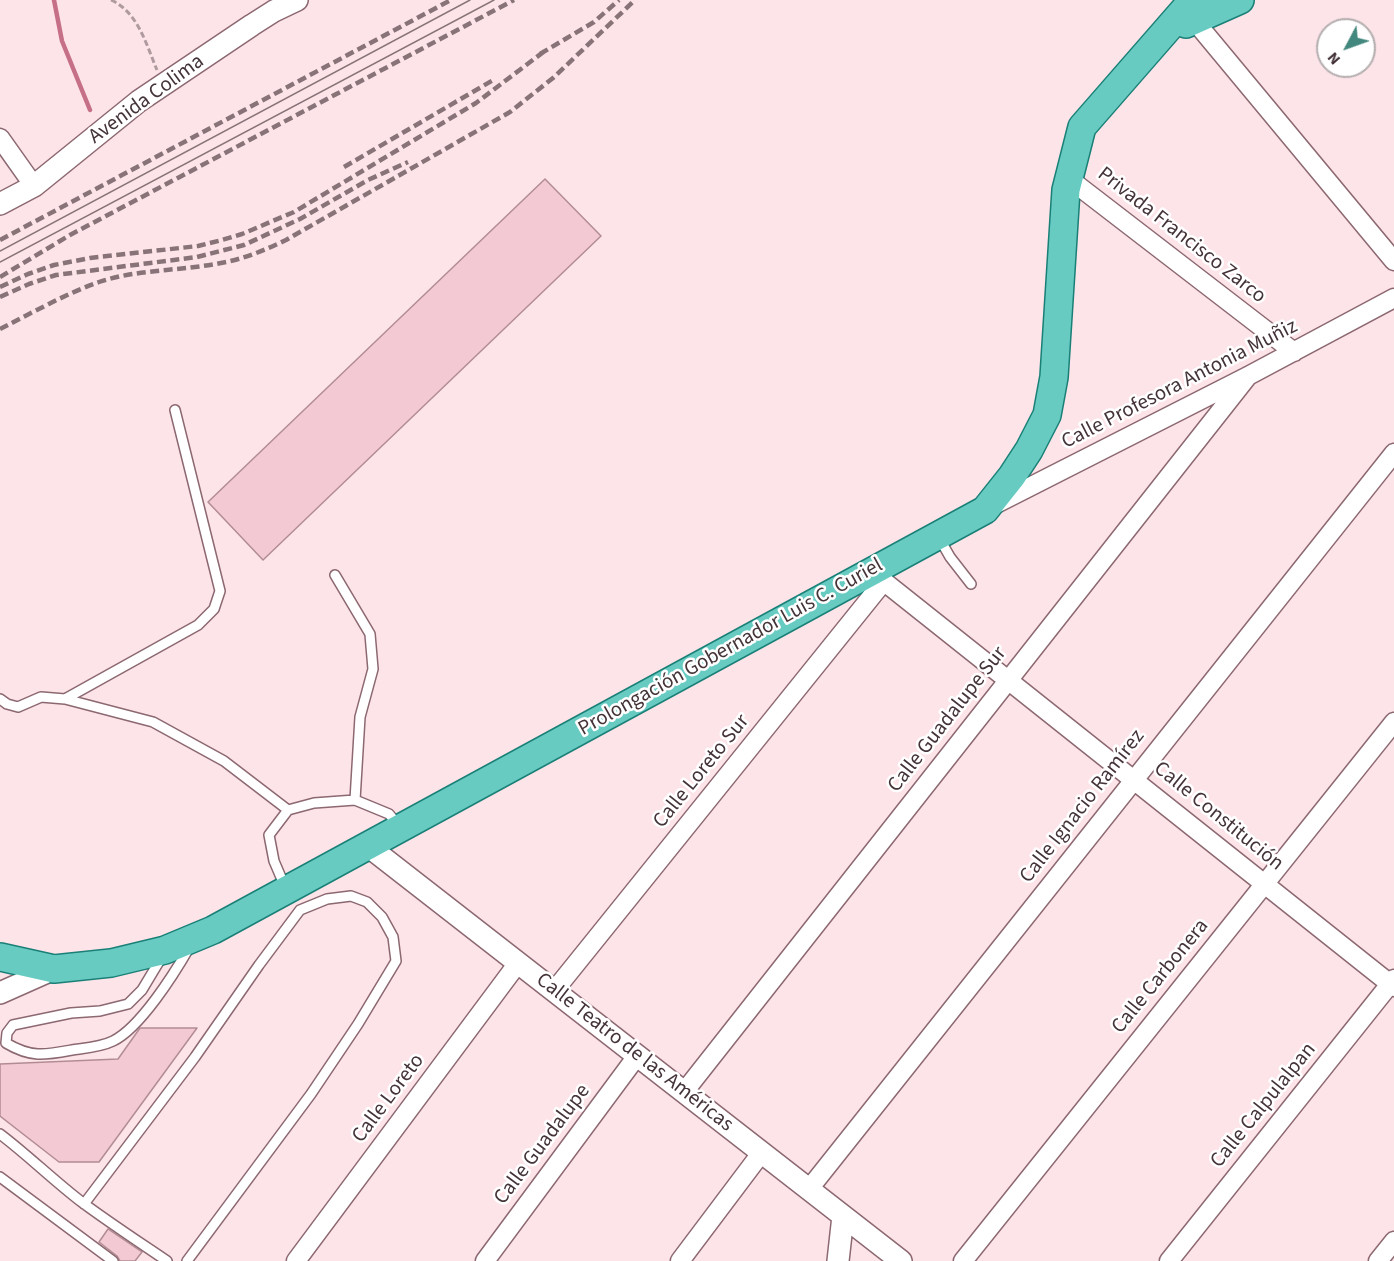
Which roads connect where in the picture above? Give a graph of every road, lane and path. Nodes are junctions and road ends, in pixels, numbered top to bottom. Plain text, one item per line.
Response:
1 (111, 0) edge
2 (297, 0) edge
3 (1240, 0) edge
4 (1194, 9) edge
5 (163, 85) junction
6 (0, 138) edge
7 (1068, 177) junction
8 (34, 186) junction
9 (0, 204) edge
10 (1394, 261) edge
11 (1394, 298) edge
12 (1294, 352) junction
13 (1248, 376) junction
14 (175, 410) dead end
15 (1394, 453) edge
16 (986, 510) junction
17 (938, 536) junction
18 (336, 575) dead end
19 (878, 576) junction
20 (971, 584) dead end
21 (1009, 680) junction
22 (0, 699) edge
23 (65, 699) junction
24 (1394, 722) edge
25 (1134, 780) junction
26 (354, 800) junction
27 (288, 810) junction
28 (400, 828) junction
29 (368, 846) junction
30 (1264, 884) junction
31 (287, 890) junction
32 (194, 938) junction
33 (165, 950) junction
34 (0, 957) edge
35 (518, 963) junction
36 (54, 969) junction
37 (0, 976) edge
38 (1393, 983) edge
39 (554, 991) junction
40 (0, 993) edge
41 (128, 1004) junction
42 (141, 1015) junction
43 (637, 1056) junction
44 (684, 1092) junction
45 (0, 1134) edge
46 (762, 1152) junction
47 (0, 1177) edge
48 (809, 1189) junction
49 (84, 1204) junction
50 (843, 1216) junction
51 (1394, 1241) edge
52 (113, 1261) edge
53 (167, 1261) edge
54 (187, 1261) edge
55 (296, 1261) edge
56 (485, 1261) edge
57 (680, 1261) edge
58 (838, 1261) edge
59 (901, 1261) edge
60 (963, 1261) edge
61 (1169, 1261) edge
62 (1378, 1261) edge

1 - 5 path
2 - 5 street, Avenida Colima
3 - 4 main road, Prolongación Gobernador Luis C. Curiel
4 - 7 main road, Prolongación Gobernador Luis C. Curiel
4 - 10 street
5 - 8 street, Avenida Colima
6 - 8 street
7 - 12 street, Privada Francisco Zarco
7 - 16 main road, Prolongación Gobernador Luis C. Curiel
8 - 9 street, Avenida Colima
11 - 12 street, Calle Profesora Antonia Muñiz
12 - 13 street, Calle Profesora Antonia Muñiz
13 - 16 street, Calle Profesora Antonia Muñiz
13 - 21 street, Calle Guadalupe Sur
14 - 23 lane
15 - 25 street, Calle Ignacio Ramírez
16 - 17 main road, Prolongación Gobernador Luis C. Curiel
17 - 19 main road, Prolongación Gobernador Luis C. Curiel
17 - 20 lane
18 - 26 lane
19 - 21 street, Calle Constitución
19 - 28 main road, Prolongación Gobernador Luis C. Curiel
19 - 39 street, Calle Loreto Sur
21 - 25 street, Calle Constitución
21 - 44 street, Calle Guadalupe Sur
22 - 23 lane
23 - 27 lane
24 - 30 street, Calle Carbonera
25 - 30 street, Calle Constitución
25 - 48 street, Calle Ignacio Ramírez
26 - 27 lane
26 - 28 lane
27 - 31 lane
28 - 29 main road, Prolongación Gobernador Luis C. Curiel
29 - 31 main road, Prolongación Gobernador Luis C. Curiel
29 - 35 street, Calle Teatro de las Américas
30 - 38 street, Calle Constitución
30 - 60 street, Calle Carbonera
31 - 32 main road, Prolongación Gobernador Luis C. Curiel
32 - 33 main road, Prolongación Gobernador Luis C. Curiel
32 - 42 lane
33 - 36 main road, Prolongación Gobernador Luis C. Curiel
33 - 41 lane
34 - 36 main road, Prolongación Gobernador Luis C. Curiel
35 - 39 street, Calle Teatro de las Américas
35 - 55 street, Calle Loreto
36 - 37 street
36 - 40 street
38 - 61 street, Calle Calpulalpan
39 - 43 street, Calle Teatro de las Américas
41 - 42 lane
41 - 42 lane
43 - 44 street, Calle Teatro de las Américas
43 - 56 street, Calle Guadalupe
44 - 46 street, Calle Teatro de las Américas
45 - 49 lane
46 - 48 street, Calle Teatro de las Américas
46 - 57 street
47 - 52 lane
48 - 50 street, Calle Teatro de las Américas
49 - 53 lane
49 - 54 lane
50 - 58 street
50 - 59 street, Calle Teatro de las Américas
51 - 62 street

